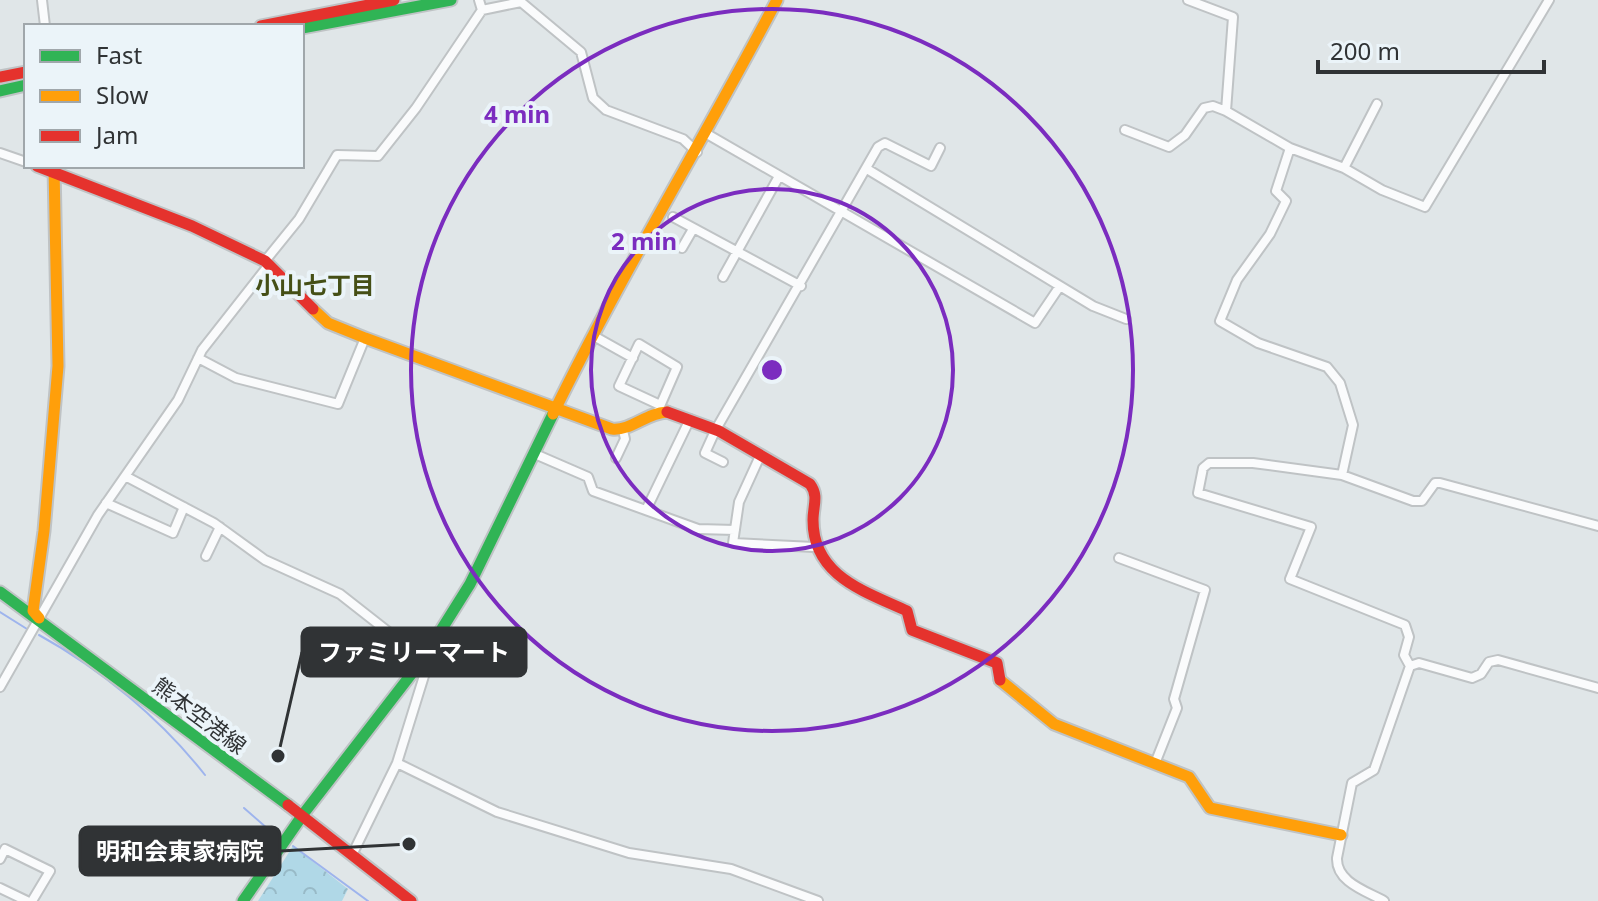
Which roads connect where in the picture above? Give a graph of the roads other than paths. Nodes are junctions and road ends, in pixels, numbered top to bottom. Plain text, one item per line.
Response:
1 (42, 0) edge
2 (394, 0) edge
3 (451, 0) edge
4 (479, 0) edge
5 (777, 0) edge
6 (1188, 0) edge
7 (1549, 0) edge
8 (482, 10) junction
9 (45, 24) edge
10 (271, 24) edge
11 (304, 28) edge
12 (24, 72) edge
13 (0, 77) edge
14 (24, 85) edge
15 (0, 91) edge
16 (1377, 104) dead end
17 (1226, 111) junction
18 (1125, 130) dead end
19 (707, 134) junction
20 (940, 148) dead end
21 (1290, 148) junction
22 (697, 152) junction
23 (0, 153) edge
24 (24, 161) edge
25 (1344, 168) junction
26 (54, 169) edge
27 (867, 169) junction
28 (778, 178) junction
29 (841, 214) junction
30 (673, 217) dead end
31 (693, 229) junction
32 (682, 248) dead end
33 (736, 254) junction
34 (267, 263) junction
35 (723, 277) dead end
36 (801, 286) junction
37 (1060, 286) junction
38 (1126, 319) dead end
39 (592, 335) junction
40 (365, 338) junction
41 (198, 358) junction
42 (633, 358) junction
43 (555, 409) junction
44 (658, 409) junction
45 (690, 419) junction
46 (623, 430) junction
47 (715, 431) junction
48 (535, 454) junction
49 (760, 456) junction
50 (616, 458) dead end
51 (723, 462) dead end
52 (1342, 475) junction
53 (127, 477) junction
54 (106, 503) junction
55 (184, 507) junction
56 (646, 510) junction
57 (1598, 526) edge
58 (220, 527) junction
59 (735, 530) junction
60 (814, 547) junction
61 (206, 556) dead end
62 (1119, 558) dead end
63 (0, 592) edge
64 (40, 620) junction
65 (423, 659) junction
66 (1410, 666) junction
67 (0, 687) edge
68 (1598, 688) edge
69 (1156, 761) junction
70 (397, 763) junction
71 (303, 814) junction
72 (1341, 835) junction
73 (353, 853) junction
74 (0, 859) edge
75 (0, 888) edge
76 (30, 901) edge
77 (243, 901) edge
78 (411, 901) edge
79 (818, 901) edge
80 (1384, 901) edge

1 - 9 street
2 - 10 street
3 - 11 street
4 - 8 street
5 - 19 street
6 - 17 street
7 - 25 street
8 - 22 street
8 - 34 street
12 - 13 street
14 - 15 street
16 - 25 street
17 - 18 street
17 - 21 street
19 - 22 street
19 - 28 street
20 - 27 street
21 - 25 street
21 - 52 street
22 - 39 street
23 - 24 street
26 - 34 street
26 - 64 street
27 - 29 street
27 - 37 street
28 - 29 street
28 - 33 street
29 - 36 street
29 - 37 street
30 - 31 street
31 - 32 street
31 - 33 street
33 - 35 street
33 - 36 street
34 - 40 street
34 - 41 street
36 - 47 street
37 - 38 street
39 - 42 street
39 - 43 street
40 - 41 street
40 - 43 street
41 - 53 street
42 - 44 street
42 - 44 street
43 - 46 street
43 - 48 street
44 - 45 street
44 - 46 street
45 - 47 street
45 - 56 street
46 - 50 street
47 - 49 street
47 - 51 street
48 - 56 street
48 - 65 street
49 - 59 street
49 - 60 street
52 - 57 street
52 - 66 street
53 - 54 street
53 - 55 street
54 - 55 street
54 - 64 street
55 - 58 street
56 - 59 street
58 - 61 street
58 - 65 street
59 - 60 street
60 - 69 street
62 - 69 street
63 - 64 street, 熊本空港線
64 - 67 street
64 - 71 street, 熊本空港線
65 - 70 street
65 - 71 street
66 - 68 street
66 - 72 street
69 - 72 street
70 - 73 street
70 - 79 street
71 - 73 street, 熊本空港線
71 - 77 street
72 - 80 street
73 - 78 street, 熊本空港線
74 - 76 street
75 - 76 street

